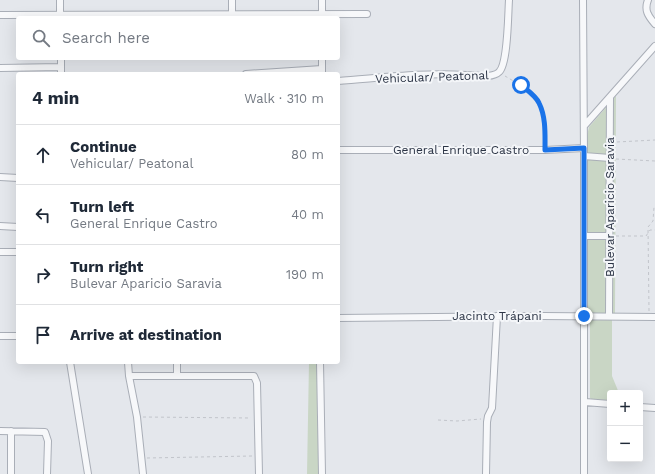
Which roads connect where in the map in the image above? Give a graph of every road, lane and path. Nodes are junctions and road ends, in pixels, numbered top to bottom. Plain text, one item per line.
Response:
1 (60, 0) edge
2 (232, 0) edge
3 (322, 0) edge
4 (509, 0) edge
5 (582, 0) edge
6 (648, 0) edge
7 (232, 14) junction
8 (367, 14) dead end
9 (0, 15) edge
10 (30, 16) edge
11 (60, 16) edge
12 (117, 16) edge
13 (322, 16) edge
14 (655, 24) edge
15 (655, 46) edge
16 (61, 60) edge
17 (322, 60) edge
18 (61, 67) junction
19 (0, 68) edge
20 (61, 72) edge
21 (322, 72) edge
22 (499, 72) junction
23 (340, 81) edge
24 (610, 97) junction
25 (584, 126) junction
26 (655, 140) edge
27 (610, 142) junction
28 (584, 148) junction
29 (340, 150) edge
30 (545, 150) junction
31 (584, 156) junction
32 (610, 158) junction
33 (655, 161) edge
34 (0, 177) edge
35 (16, 178) edge
36 (654, 207) dead end
37 (0, 226) edge
38 (16, 227) edge
39 (655, 230) edge
40 (648, 233) junction
41 (584, 236) junction
42 (609, 236) junction
43 (0, 252) edge
44 (16, 252) edge
45 (497, 316) junction
46 (584, 316) junction
47 (609, 316) junction
48 (652, 317) edge
49 (340, 318) edge
50 (0, 336) edge
51 (16, 336) edge
52 (70, 364) edge
53 (128, 364) edge
54 (177, 364) edge
55 (320, 364) edge
56 (177, 375) junction
57 (128, 376) junction
58 (585, 402) junction
59 (607, 404) edge
60 (643, 407) edge
61 (655, 408) edge
62 (137, 418) junction
63 (258, 418) junction
64 (487, 419) junction
65 (438, 420) dead end
66 (0, 431) edge
67 (11, 431) junction
68 (259, 456) junction
69 (140, 458) junction
70 (11, 474) edge
71 (47, 474) edge
72 (88, 474) edge
73 (143, 474) edge
74 (259, 474) edge
75 (322, 474) edge
76 (486, 474) edge
77 (584, 474) edge

1 - 11 street
2 - 7 street
3 - 13 street
4 - 22 street
5 - 25 street
6 - 14 street
7 - 12 street
7 - 13 street
8 - 13 street
9 - 10 street
15 - 24 street
16 - 18 street
17 - 21 street
18 - 19 street
18 - 20 street
22 - 23 street, Vehicular/ Peatonal
22 - 30 path, Vehicular/ Peatonal
24 - 25 street
24 - 27 street, Bulevar Aparicio Saravia
25 - 28 street
26 - 27 path
27 - 32 street, Bulevar Aparicio Saravia
28 - 30 street, General Enrique Castro
28 - 31 street
29 - 30 street, General Enrique Castro
31 - 32 street
31 - 41 street
32 - 33 path
32 - 42 street, Bulevar Aparicio Saravia
34 - 35 street
36 - 40 path
37 - 38 street
39 - 40 path
40 - 42 path
40 - 48 path
41 - 42 street
41 - 46 street
42 - 47 street, Bulevar Aparicio Saravia
43 - 44 street
45 - 46 street, Jacinto Trápani
45 - 49 street, Jacinto Trápani
45 - 64 street
46 - 47 street, Jacinto Trápani
46 - 58 street
47 - 48 street, Jacinto Trápani
50 - 51 street
52 - 72 street
53 - 57 street
54 - 56 street
55 - 75 street
56 - 57 street
56 - 63 street
57 - 62 street
58 - 59 street
58 - 77 street
60 - 61 street
62 - 63 path
62 - 69 street
63 - 68 street
64 - 65 path
64 - 76 street
66 - 67 street
67 - 70 street
67 - 71 street
68 - 69 path
68 - 74 street
69 - 73 street

